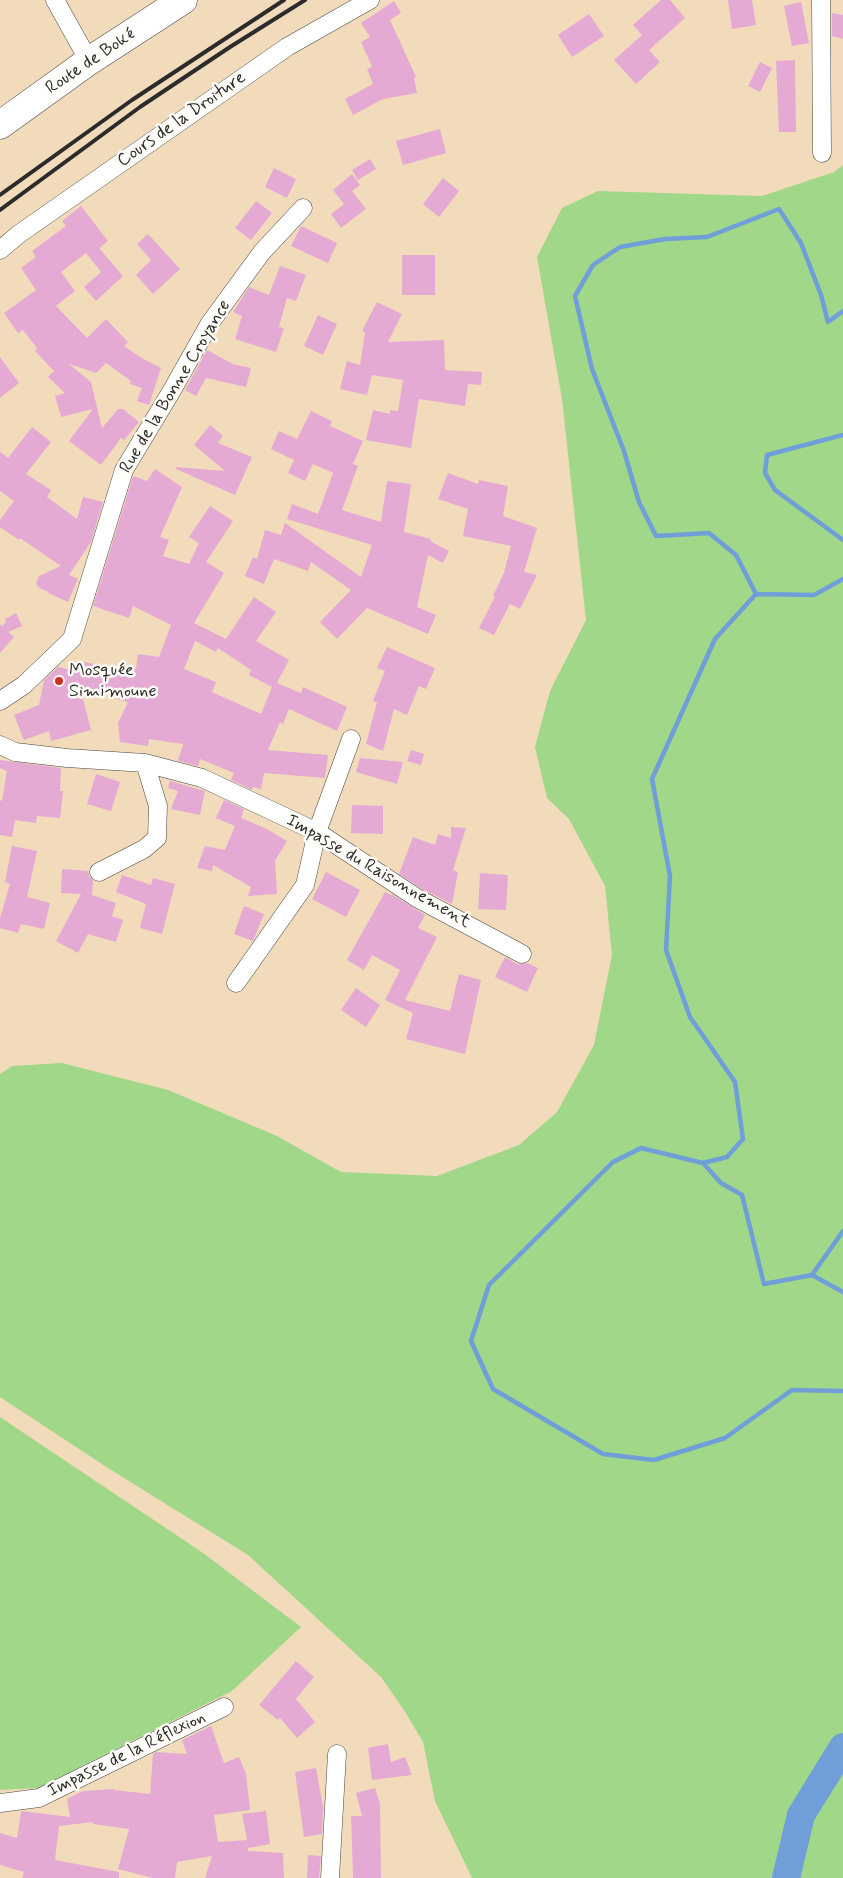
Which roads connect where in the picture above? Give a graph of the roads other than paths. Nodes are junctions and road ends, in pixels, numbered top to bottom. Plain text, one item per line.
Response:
1 (55, 0) edge
2 (183, 0) edge
3 (370, 0) edge
4 (821, 0) edge
5 (89, 61) junction
6 (0, 125) edge
7 (822, 153) dead end
8 (303, 208) dead end
9 (0, 250) edge
10 (0, 701) edge
11 (351, 739) dead end
12 (0, 745) edge
13 (145, 763) junction
14 (317, 832) junction
15 (100, 872) dead end
16 (522, 954) dead end
17 (236, 983) dead end
18 (224, 1707) dead end
19 (337, 1754) dead end
20 (0, 1803) edge
21 (330, 1878) edge

1 - 5 street
2 - 5 main road, Route de Boké
3 - 9 street, Cours de la Droiture
4 - 7 street
5 - 6 main road, Route de Boké
8 - 10 street, Rue de la Bonne Croyance
11 - 14 street
12 - 13 street, Impasse du Raisonnement
13 - 14 street, Impasse du Raisonnement
13 - 15 street
14 - 16 street, Impasse du Raisonnement
14 - 17 street
18 - 20 street, Impasse de la Réflexion
19 - 21 street

